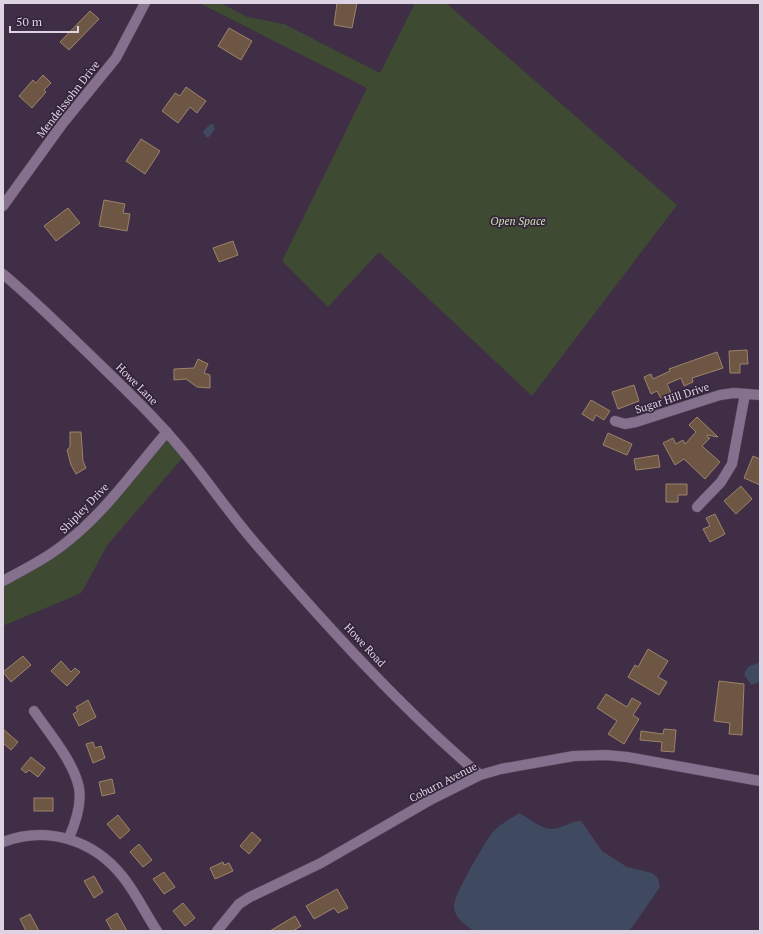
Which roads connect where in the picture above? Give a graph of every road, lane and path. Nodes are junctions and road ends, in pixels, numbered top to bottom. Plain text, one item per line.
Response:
1 (146, 3) edge
2 (3, 206) edge
3 (3, 274) edge
4 (745, 394) junction
5 (760, 395) edge
6 (615, 421) dead end
7 (166, 432) junction
8 (697, 507) dead end
9 (239, 524) joint
10 (3, 581) edge
11 (34, 711) dead end
12 (480, 775) junction
13 (760, 781) edge
14 (69, 838) junction
15 (3, 842) edge
16 (157, 931) edge
17 (217, 931) edge

1 - 2 street, Mendelssohn Drive
3 - 7 street, Howe Lane
4 - 5 street, Sugar Hill Drive
4 - 6 street, Sugar Hill Drive
4 - 8 street
7 - 9 street, Howe Lane
7 - 10 street, Shipley Drive
9 - 12 street, Howe Road
11 - 14 street
12 - 13 street, Coburn Avenue
12 - 17 street, Coburn Avenue
14 - 15 street
14 - 16 street

